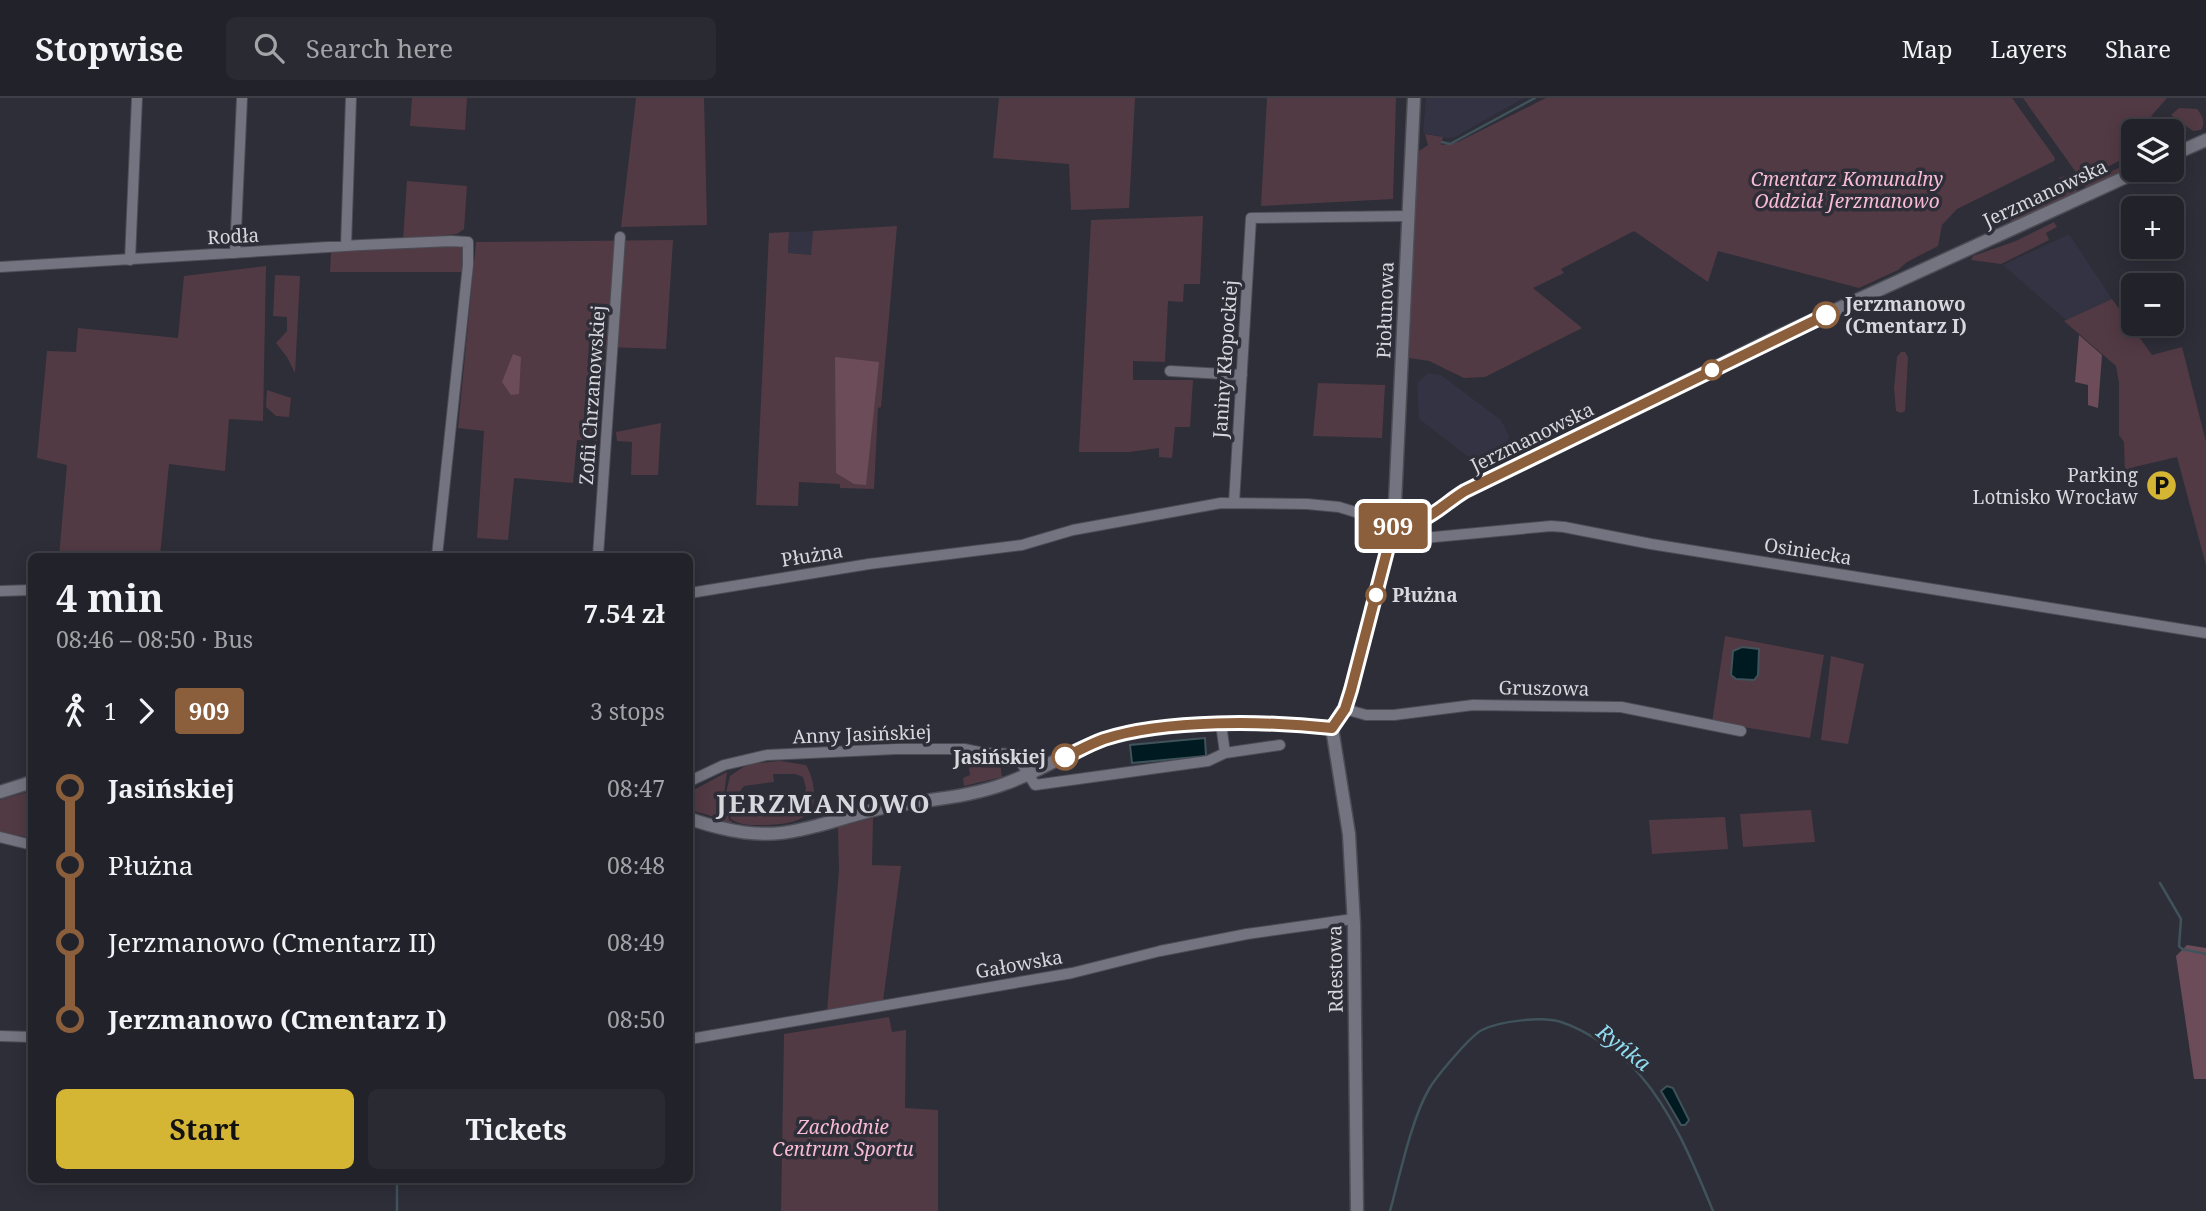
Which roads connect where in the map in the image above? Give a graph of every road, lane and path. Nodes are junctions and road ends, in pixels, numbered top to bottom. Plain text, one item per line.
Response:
1 (137, 98) edge
2 (242, 98) edge
3 (351, 98) edge
4 (1413, 98) edge
5 (2206, 140) edge
6 (2184, 150) edge
7 (2121, 179) edge
8 (1408, 216) junction
9 (620, 237) dead end
10 (346, 246) junction
11 (235, 253) junction
12 (130, 260) junction
13 (0, 267) edge
14 (1170, 371) dead end
15 (1242, 374) junction
16 (1234, 503) junction
17 (1394, 524) junction
18 (1410, 525) junction
19 (437, 553) edge
20 (598, 553) edge
21 (28, 590) edge
22 (0, 591) edge
23 (693, 593) edge
24 (2206, 633) edge
25 (1345, 709) junction
26 (1221, 724) junction
27 (1332, 728) junction
28 (1741, 731) dead end
29 (1280, 745) dead end
30 (1224, 753) junction
31 (1029, 774) junction
32 (693, 780) edge
33 (28, 783) edge
34 (0, 792) edge
35 (693, 820) edge
36 (0, 838) edge
37 (28, 844) edge
38 (1353, 919) junction
39 (0, 1036) edge
40 (28, 1037) edge
41 (693, 1037) edge
42 (1357, 1211) edge

1 - 12 street
2 - 11 street
3 - 10 street
4 - 8 street, Piołunowa
5 - 6 street
7 - 18 street, Jerzmanowska
8 - 15 street, Janiny Kłopockiej
8 - 17 street, Piołunowa
9 - 20 street, Zofii Chrzanowskiej
10 - 11 street, Rodła
10 - 19 street, Rodła
11 - 12 street, Rodła
12 - 13 street, Rodła
14 - 15 street
15 - 16 street, Janiny Kłopockiej
16 - 17 street, Płużna
16 - 23 street, Płużna
17 - 18 street
17 - 25 street
18 - 24 street, Osiniecka
21 - 22 street
25 - 27 street
25 - 28 street, Gruszowa
26 - 27 street
26 - 30 street
26 - 31 street
27 - 38 street, Rdestowa
29 - 30 street
30 - 31 street
31 - 32 street, Anny Jasińskiej
31 - 35 street
33 - 34 street
36 - 37 street
38 - 41 street, Gałowska
38 - 42 street, Rdestowa
39 - 40 street

